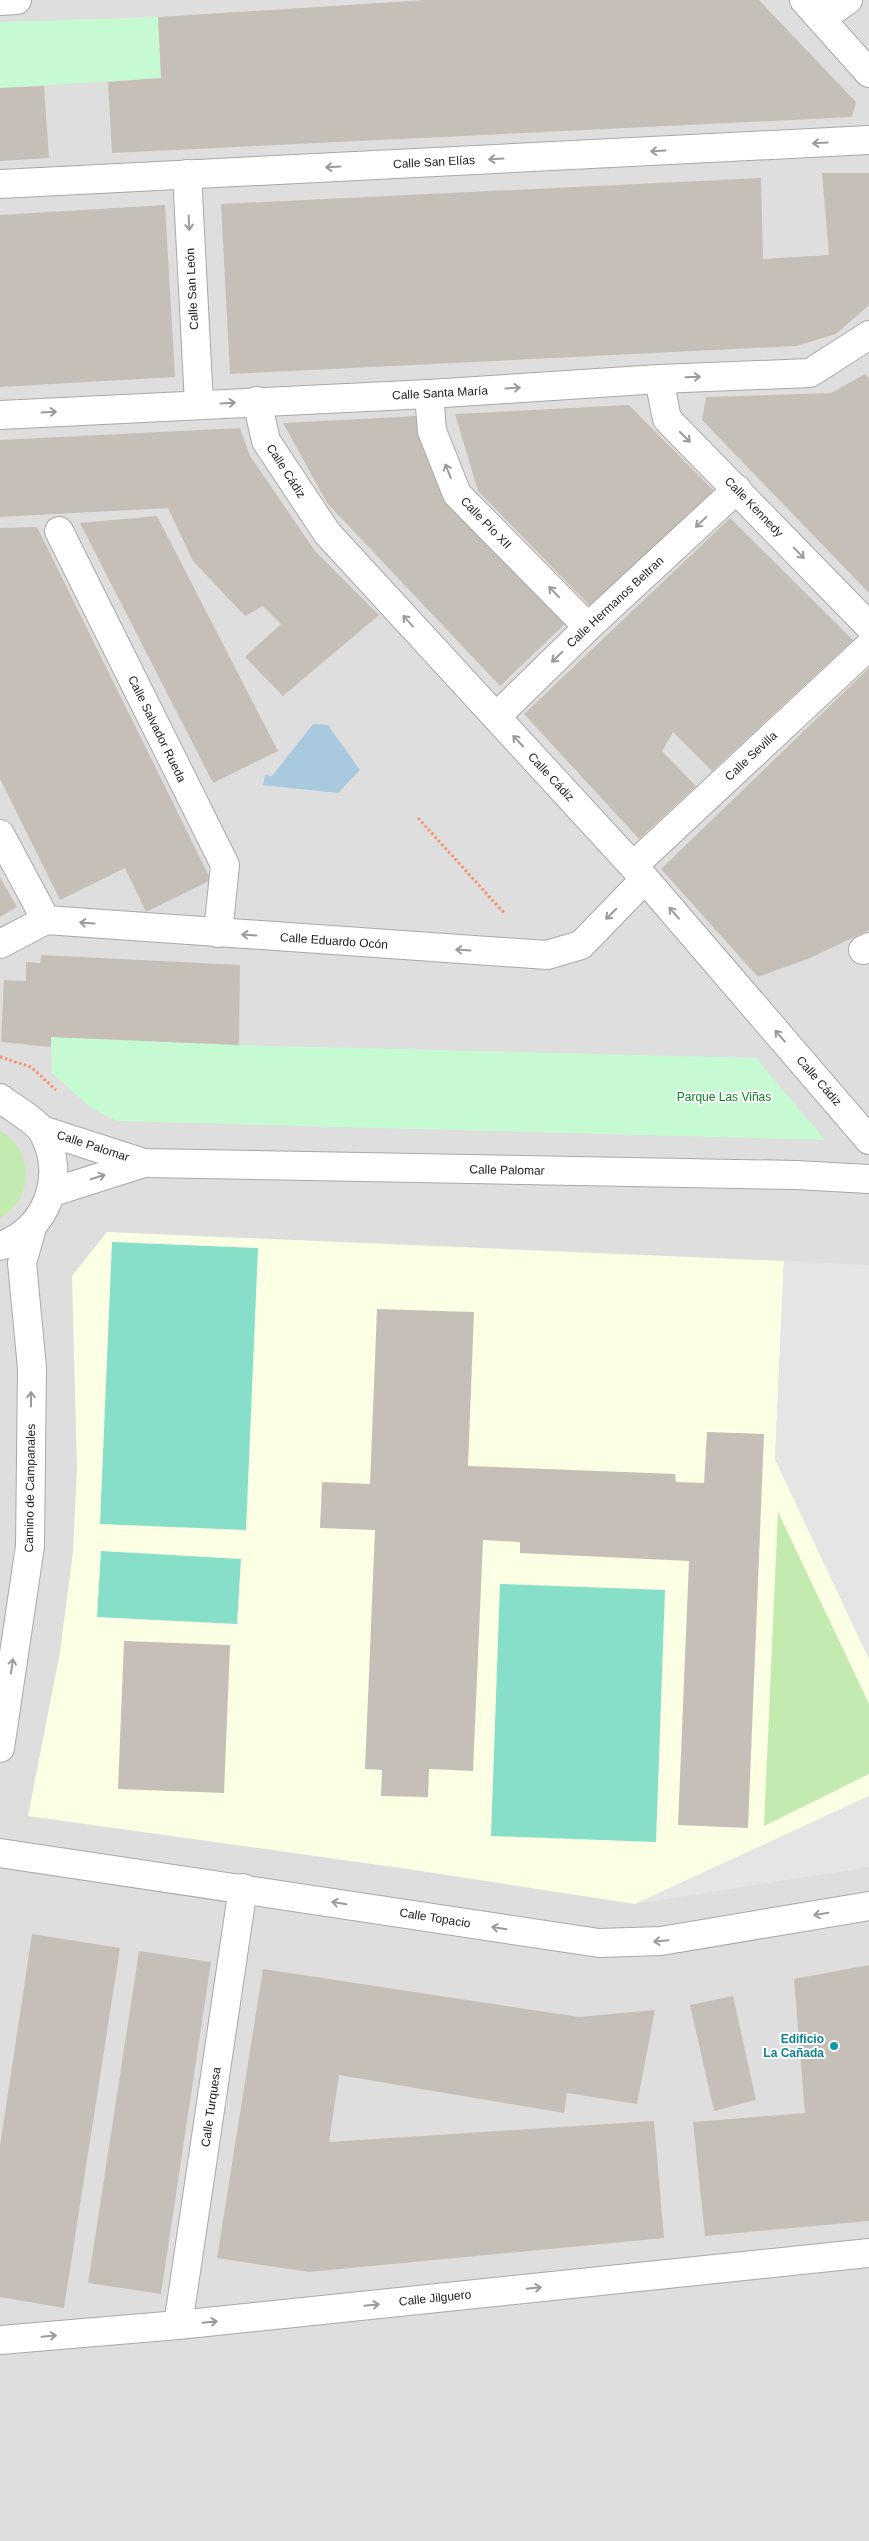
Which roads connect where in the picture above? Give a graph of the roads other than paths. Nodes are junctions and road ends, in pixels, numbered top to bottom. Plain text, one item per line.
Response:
1 (17, 0) edge
2 (848, 0) edge
3 (0, 1) edge
4 (813, 9) edge
5 (869, 73) edge
6 (869, 140) edge
7 (187, 174) junction
8 (0, 184) edge
9 (867, 342) edge
10 (659, 379) junction
11 (429, 394) junction
12 (257, 401) junction
13 (198, 404) junction
14 (0, 415) edge
15 (737, 489) junction
16 (59, 531) dead end
17 (869, 626) edge
18 (588, 627) junction
19 (869, 646) edge
20 (496, 717) junction
21 (0, 834) edge
22 (639, 873) junction
23 (46, 920) junction
24 (218, 933) junction
25 (0, 944) edge
26 (0, 1099) edge
27 (42, 1130) junction
28 (869, 1140) edge
29 (144, 1162) junction
30 (869, 1180) edge
31 (53, 1192) junction
32 (32, 1228) junction
33 (0, 1246) edge
34 (0, 1748) edge
35 (0, 1853) edge
36 (243, 1888) junction
37 (869, 1906) edge
38 (869, 2253) edge
39 (178, 2325) junction
40 (0, 2340) edge

1 - 3 street
2 - 4 street
4 - 5 street
6 -> 7 street, Calle San Elías
7 - 8 street, Calle San Elías
7 -> 13 street, Calle San León
10 -> 9 street, Calle Santa María
11 -> 10 street, Calle Santa María
10 -> 15 street, Calle Kennedy
11 - 12 street, Calle Santa María
18 -> 11 street, Calle Pío XII
13 -> 12 street, Calle Santa María
20 -> 12 street, Calle Cádiz
14 -> 13 street, Calle Santa María
15 -> 17 street, Calle Kennedy
15 -> 18 street, Calle Hermanos Beltran
16 - 24 street, Calle Salvador Rueda
18 -> 20 street, Calle Hermanos Beltran
19 - 22 street, Calle Sevilla
22 -> 20 street, Calle Cádiz
21 - 23 street
22 -> 24 street, Calle Eduardo Ocón
28 -> 22 street, Calle Cádiz
24 -> 23 street, Calle Eduardo Ocón
23 - 25 street
26 - 27 street
27 - 29 street, Calle Palomar
27 - 31 street
29 - 30 street, Calle Palomar
31 -> 29 street, Calle Palomar
31 - 32 street
32 - 33 street
34 -> 32 street, Camino de Campanales
35 - 36 street, Calle Topacio
37 -> 36 street, Calle Topacio
36 - 39 street, Calle Turquesa
39 -> 38 street, Calle Jilguero
40 -> 39 street, Calle Jilguero

